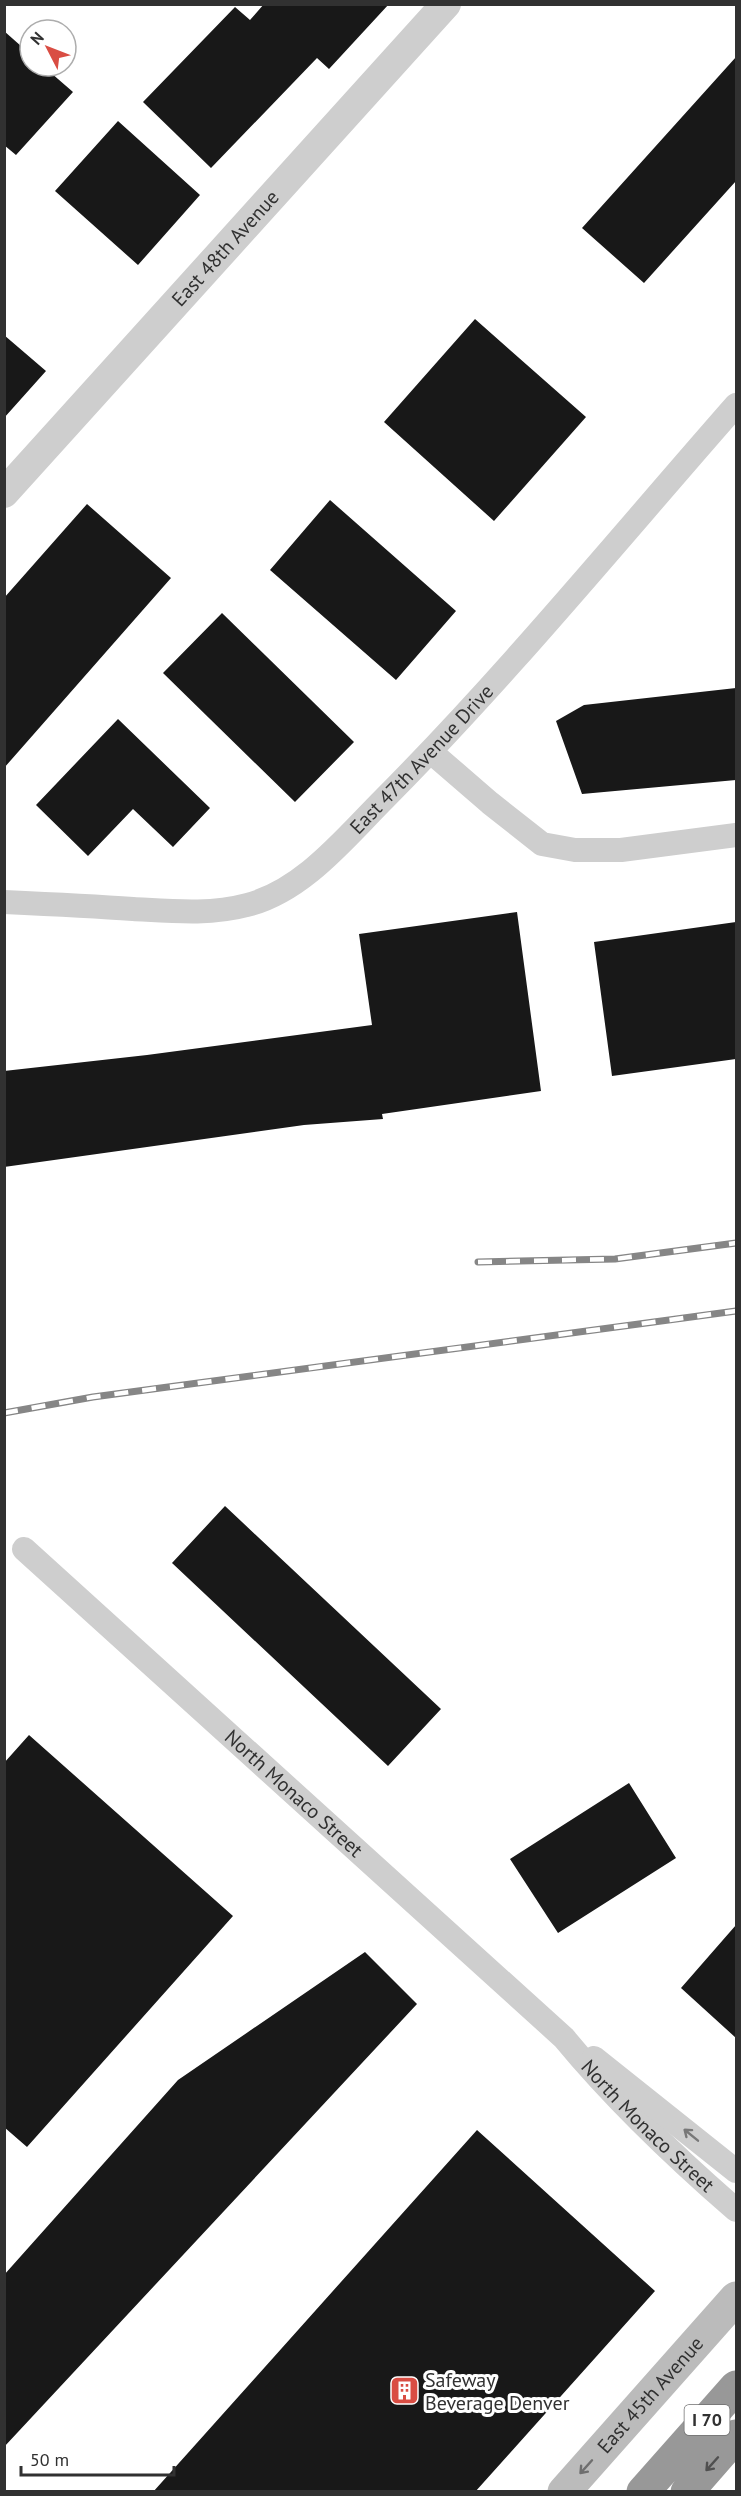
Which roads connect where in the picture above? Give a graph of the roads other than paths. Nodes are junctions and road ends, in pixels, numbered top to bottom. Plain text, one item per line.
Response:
1 (446, 4) edge
2 (736, 405) edge
3 (4, 493) edge
4 (431, 752) junction
5 (736, 835) edge
6 (4, 902) edge
7 (24, 1549) dead end
8 (564, 2038) junction
9 (736, 2171) edge
10 (736, 2210) edge
11 (736, 2298) edge
12 (736, 2386) edge
13 (736, 2436) edge
14 (677, 2454) junction
15 (564, 2492) edge
16 (628, 2492) edge
17 (644, 2492) edge
18 (687, 2492) edge

1 - 3 street, East 48th Avenue
2 - 4 street, East 47th Avenue Drive
4 - 5 street
4 - 6 street, East 47th Avenue Drive
7 - 8 street, North Monaco Street
9 -> 8 street, North Monaco Street
8 - 10 street, North Monaco Street
11 -> 15 main road, East 45th Avenue
12 - 14 highway, I 70
13 -> 18 highway
14 - 16 highway
14 - 17 highway, I 70

